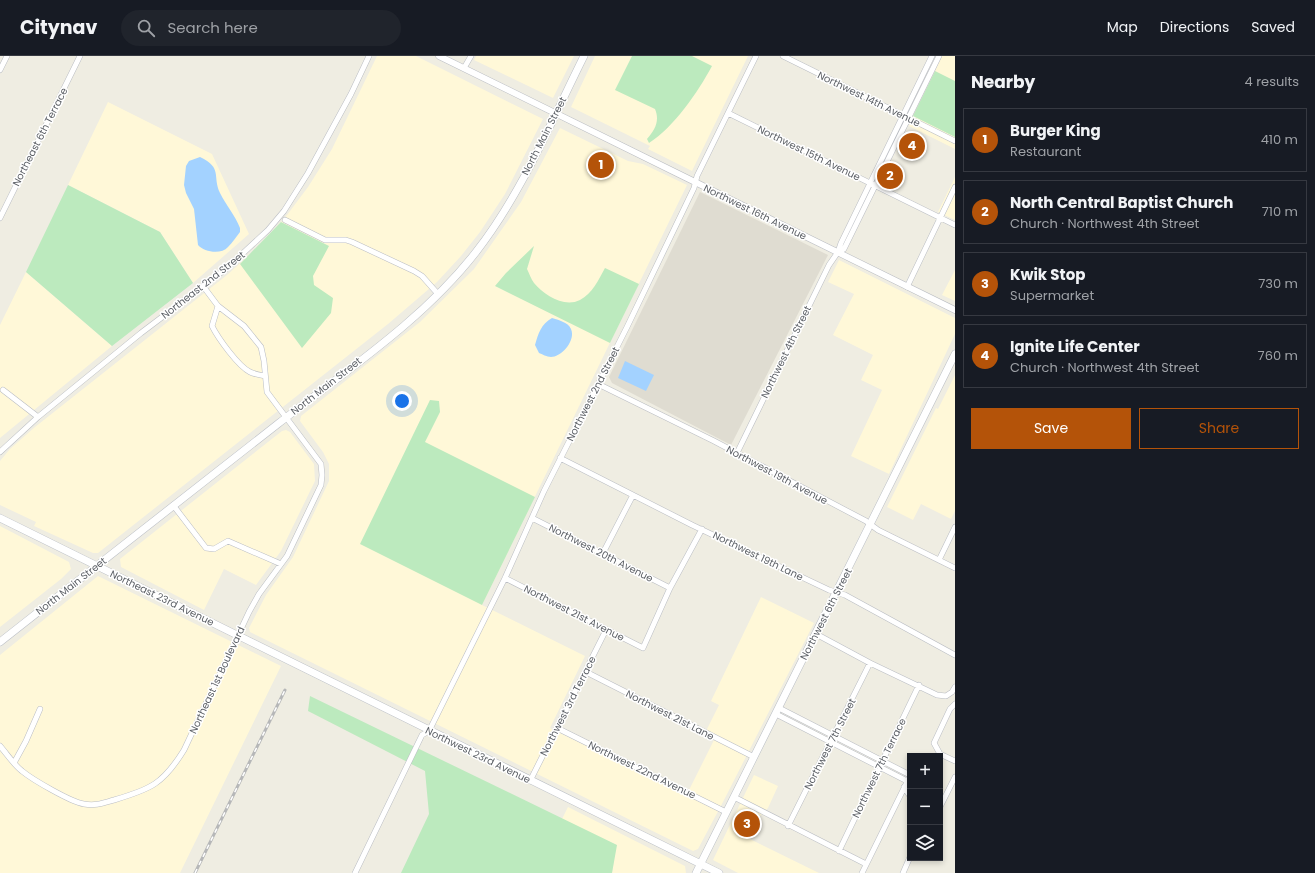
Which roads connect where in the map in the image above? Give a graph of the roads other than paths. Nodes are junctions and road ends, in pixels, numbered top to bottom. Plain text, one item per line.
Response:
1 (7, 56) edge
2 (80, 56) edge
3 (369, 56) edge
4 (439, 56) edge
5 (471, 56) edge
6 (584, 56) edge
7 (756, 56) edge
8 (783, 56) edge
9 (932, 56) edge
10 (939, 56) edge
11 (464, 68) junction
12 (0, 70) edge
13 (728, 113) junction
14 (555, 114) junction
15 (902, 116) junction
16 (908, 118) junction
17 (955, 141) edge
18 (869, 182) junction
19 (695, 183) junction
20 (876, 186) junction
21 (955, 187) edge
22 (940, 217) junction
23 (0, 218) edge
24 (285, 220) dead end
25 (955, 225) edge
26 (838, 252) junction
27 (203, 286) junction
28 (907, 287) junction
29 (438, 294) junction
30 (218, 306) junction
31 (955, 310) edge
32 (955, 354) edge
33 (265, 376) junction
34 (598, 384) junction
35 (3, 390) dead end
36 (38, 417) junction
37 (286, 418) junction
38 (0, 452) edge
39 (737, 453) junction
40 (560, 458) junction
41 (633, 494) junction
42 (173, 505) junction
43 (0, 518) edge
44 (532, 518) junction
45 (871, 524) junction
46 (955, 527) edge
47 (702, 529) junction
48 (603, 553) junction
49 (939, 560) junction
50 (281, 564) junction
51 (98, 566) junction
52 (955, 568) edge
53 (505, 578) junction
54 (670, 588) junction
55 (837, 593) junction
56 (606, 630) junction
57 (816, 634) junction
58 (238, 636) junction
59 (0, 642) edge
60 (955, 655) edge
61 (870, 663) junction
62 (586, 672) junction
63 (919, 685) junction
64 (955, 687) edge
65 (955, 704) edge
66 (40, 709) dead end
67 (778, 711) junction
68 (557, 728) junction
69 (429, 731) junction
70 (834, 736) junction
71 (831, 742) junction
72 (0, 746) edge
73 (754, 757) junction
74 (883, 760) junction
75 (955, 761) edge
76 (14, 763) junction
77 (880, 767) junction
78 (907, 773) edge
79 (955, 776) edge
80 (530, 781) junction
81 (907, 781) joint
82 (904, 787) junction
83 (907, 792) edge
84 (734, 798) junction
85 (943, 801) edge
86 (726, 812) junction
87 (788, 826) junction
88 (839, 851) junction
89 (908, 861) edge
90 (700, 864) junction
91 (866, 864) junction
92 (355, 873) edge
93 (696, 873) edge
94 (719, 873) edge
95 (862, 873) edge
96 (903, 873) edge

1 - 12 street
2 - 23 street, Northeast 6th Terrace
3 - 27 street, Northeast 2nd Street
4 - 11 street, Northwest 16th Avenue
5 - 11 street
6 - 14 main road, North Main Street
7 - 13 street, Northwest 2nd Street
8 - 15 street, Northwest 14th Avenue
9 - 15 street, Northwest 4th Street
10 - 16 street, Northwest 4th Street
11 - 14 street, Northwest 16th Avenue
13 - 18 street, Northwest 15th Avenue
13 - 19 street, Northwest 2nd Street
14 - 19 street, Northwest 16th Avenue
14 - 29 main road, North Main Street
15 - 16 street, Northwest 14th Avenue
15 - 18 street, Northwest 4th Street
16 - 17 street, Northwest 14th Avenue
16 - 20 street, Northwest 4th Street
18 - 20 street, Northwest 15th Avenue
18 - 26 street, Northwest 4th Street
19 - 26 street, Northwest 16th Avenue
19 - 34 street, Northwest 2nd Street
20 - 22 street, Northwest 15th Avenue
20 - 26 street, Northwest 4th Street
21 - 22 street
22 - 25 street, Northwest 15th Avenue
22 - 28 street
24 - 29 street
26 - 28 street, Northwest 16th Avenue
26 - 39 street, Northwest 4th Street
27 - 30 street, Northeast 1st Boulevard
27 - 36 street, Northeast 2nd Street
28 - 31 street, Northwest 16th Avenue
29 - 37 main road, North Main Street
30 - 33 street, Northeast 1st Boulevard
30 - 33 street
32 - 45 main road, Northwest 6th Street
33 - 37 street, Northeast 1st Boulevard
34 - 39 street, Northwest 19th Avenue
34 - 40 street, Northwest 2nd Street
35 - 36 street
36 - 38 street, Northeast 2nd Street
37 - 42 main road, North Main Street
37 - 50 street, Northeast 1st Boulevard
39 - 45 street, Northwest 19th Avenue
40 - 41 street, Northwest 19th Lane
40 - 44 street, Northwest 2nd Street
41 - 47 street, Northwest 19th Lane
41 - 48 street
42 - 50 street
42 - 51 main road, North Main Street
43 - 51 main road, Northeast 23rd Avenue
44 - 48 street, Northwest 20th Avenue
44 - 53 street, Northwest 2nd Street
45 - 49 street, Northwest 19th Avenue
45 - 55 main road, Northwest 6th Street
46 - 49 street
47 - 54 street
47 - 55 street, Northwest 19th Lane
48 - 54 street, Northwest 20th Avenue
49 - 52 street, Northwest 19th Avenue
50 - 58 street, Northeast 1st Boulevard
51 - 58 main road, Northeast 23rd Avenue
51 - 59 main road, North Main Street
53 - 56 street, Northwest 21st Avenue
53 - 69 street, Northwest 2nd Street
54 - 56 street, Northwest 21st Avenue
55 - 57 main road, Northwest 6th Street
55 - 60 street, Northwest 19th Lane
56 - 62 street, Northwest 3rd Terrace
57 - 61 street
57 - 67 main road, Northwest 6th Street
58 - 69 main road, Northwest 23rd Avenue
58 - 76 street, Northeast 1st Boulevard
61 - 63 street
61 - 70 street, Northwest 7th Street
62 - 68 street, Northwest 3rd Terrace
62 - 73 street, Northwest 21st Lane
63 - 64 street
63 - 74 street, Northwest 7th Terrace
65 - 75 street
66 - 76 street
67 - 70 street
67 - 71 street
67 - 73 main road, Northwest 6th Street
68 - 80 street, Northwest 3rd Terrace
68 - 86 street, Northwest 22nd Avenue
69 - 80 main road, Northwest 23rd Avenue
69 - 92 street, Northwest 2nd Street
70 - 71 street, Northwest 7th Street
70 - 74 street
71 - 77 street
71 - 87 street, Northwest 7th Street
72 - 76 street, Northeast 1st Boulevard
73 - 84 main road, Northwest 6th Street
74 - 77 street, Northwest 7th Terrace
74 - 78 street
77 - 81 street
77 - 88 street, Northwest 7th Terrace
79 - 85 street
80 - 90 main road, Northwest 23rd Avenue
81 - 82 street
82 - 83 street
82 - 91 street
84 - 86 main road, Northwest 6th Street
84 - 87 street
86 - 90 main road, Northwest 6th Street
87 - 88 street
88 - 91 street
89 - 96 street
90 - 93 main road, Northwest 6th Street
90 - 94 main road, Northwest 23rd Avenue
91 - 95 street

